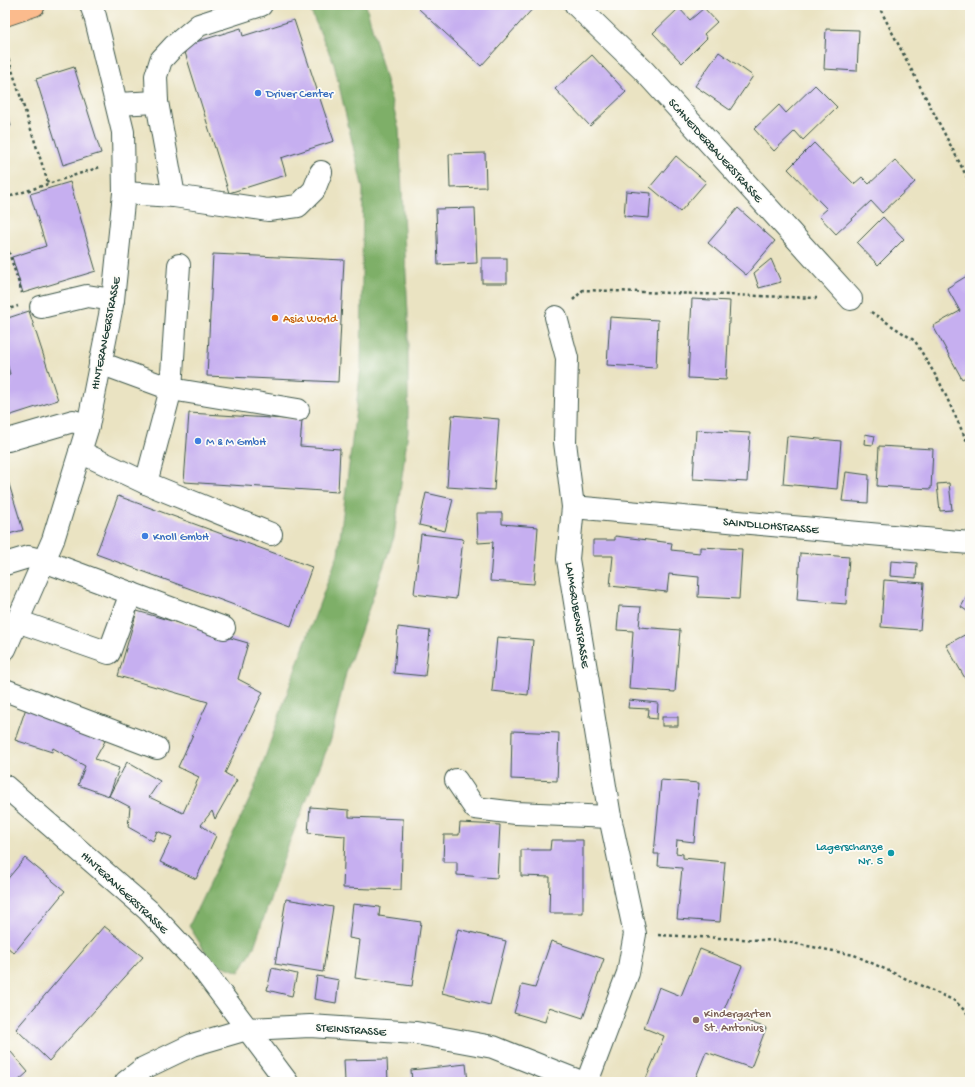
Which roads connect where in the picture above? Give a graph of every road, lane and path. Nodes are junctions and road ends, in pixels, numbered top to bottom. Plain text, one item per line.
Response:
1 (34, 5) edge
2 (91, 5) edge
3 (261, 5) edge
4 (576, 5) edge
5 (878, 5) edge
6 (5, 15) edge
7 (5, 48) edge
8 (157, 102) junction
9 (117, 104) junction
10 (123, 159) junction
11 (321, 172) dead end
12 (48, 183) junction
13 (970, 183) edge
14 (124, 193) junction
15 (174, 196) junction
16 (5, 198) edge
17 (5, 240) edge
18 (179, 265) dead end
19 (23, 296) dead end
20 (851, 299) junction
21 (113, 300) junction
22 (41, 307) dead end
23 (556, 317) joint
24 (100, 363) junction
25 (171, 389) junction
26 (298, 410) dead end
27 (88, 426) junction
28 (8, 440) dead end
29 (970, 448) edge
30 (80, 452) junction
31 (146, 483) junction
32 (572, 507) junction
33 (271, 534) dead end
34 (970, 543) edge
35 (44, 561) junction
36 (5, 564) edge
37 (131, 593) junction
38 (17, 621) junction
39 (224, 628) dead end
40 (5, 649) edge
41 (5, 690) edge
42 (157, 748) dead end
43 (456, 780) dead end
44 (5, 786) edge
45 (610, 817) junction
46 (636, 934) junction
47 (970, 1016) edge
48 (247, 1029) junction
49 (126, 1082) edge
50 (286, 1082) edge
51 (581, 1082) edge
52 (587, 1082) edge

1 - 6 main road
2 - 9 street, HINTERANGERSTRASSE
3 - 8 street
4 - 20 street, SCHNEIDERBAUERSTRASSE
5 - 13 path
7 - 12 path
8 - 9 street
8 - 15 street
9 - 10 street, HINTERANGERSTRASSE
10 - 12 path
10 - 14 street, HINTERANGERSTRASSE
11 - 15 street
12 - 16 path
14 - 15 street
14 - 21 street, HINTERANGERSTRASSE
17 - 19 path
18 - 25 street
20 - 23 path
20 - 29 path
21 - 22 street
21 - 24 street, HINTERANGERSTRASSE
23 - 32 street, LAIMGRUBENSTRASSE
24 - 25 street
24 - 27 street, HINTERANGERSTRASSE
25 - 26 street
25 - 31 street
27 - 28 street
27 - 30 street, HINTERANGERSTRASSE
30 - 31 street
30 - 35 street, HINTERANGERSTRASSE
31 - 33 street
32 - 34 street, SAINDLLOHSTRASSE
32 - 45 street, LAIMGRUBENSTRASSE
35 - 36 street
35 - 37 street
35 - 38 street, HINTERANGERSTRASSE
37 - 38 street
37 - 39 street
38 - 40 street, HINTERANGERSTRASSE
41 - 42 street
43 - 45 street
44 - 48 street, HINTERANGERSTRASSE
45 - 46 street, LAIMGRUBENSTRASSE
46 - 47 path
46 - 52 street, LAIMGRUBENSTRASSE
48 - 49 street, STEINSTRASSE
48 - 50 street, HINTERANGERSTRASSE
48 - 51 street, STEINSTRASSE

